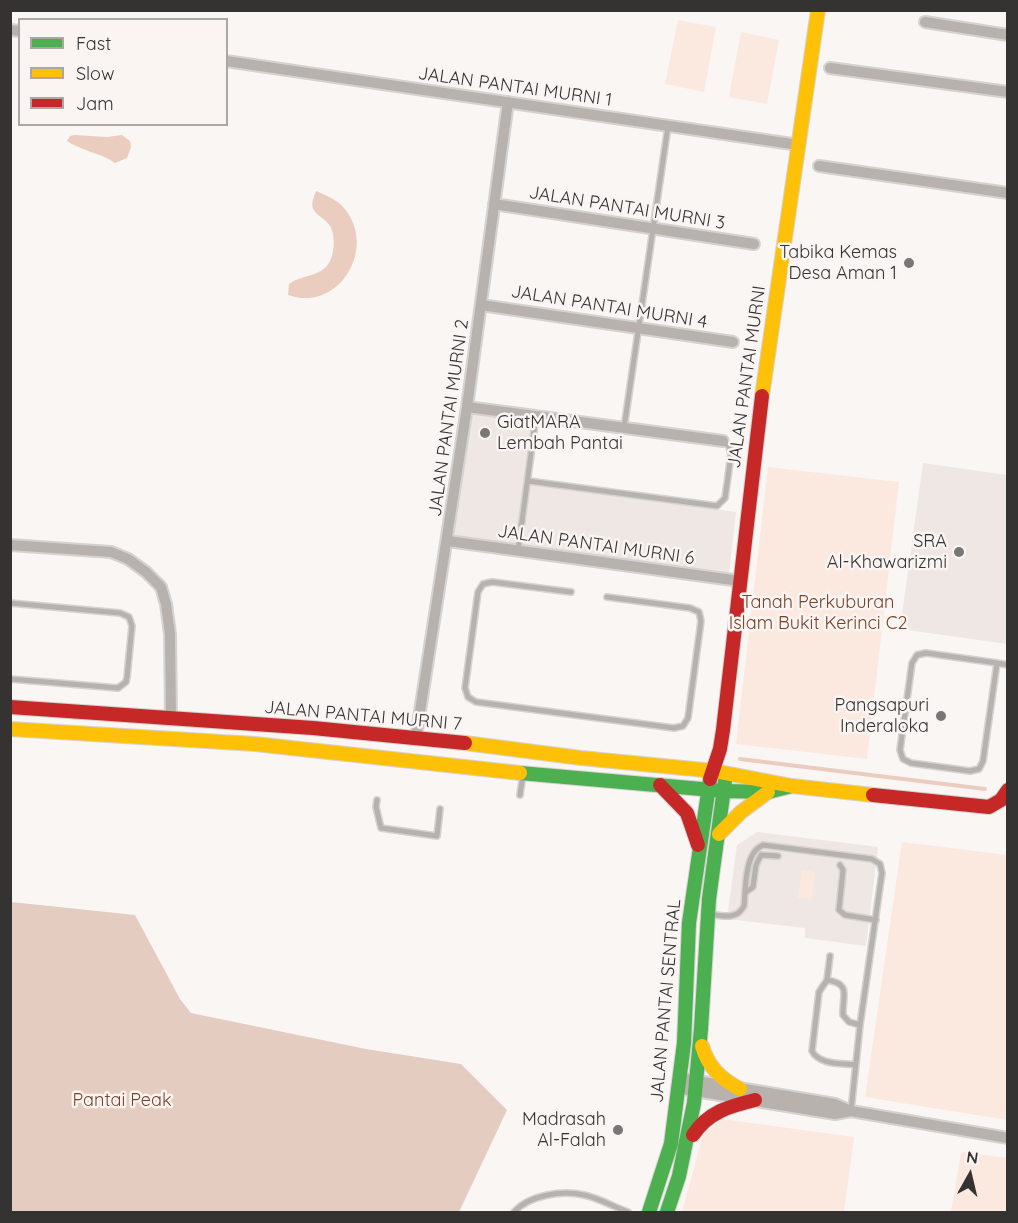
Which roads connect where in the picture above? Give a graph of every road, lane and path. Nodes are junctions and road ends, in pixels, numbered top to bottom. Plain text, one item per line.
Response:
1 (818, 10) edge
2 (925, 22) dead end
3 (1008, 34) edge
4 (228, 61) edge
5 (830, 68) dead end
6 (1008, 92) edge
7 (508, 102) junction
8 (668, 126) junction
9 (799, 145) junction
10 (819, 166) dead end
11 (1008, 193) edge
12 (494, 204) junction
13 (653, 229) junction
14 (754, 244) dead end
15 (481, 305) junction
16 (638, 329) junction
17 (733, 342) dead end
18 (467, 406) junction
19 (536, 416) junction
20 (624, 428) junction
21 (723, 441) joint
22 (528, 481) junction
23 (448, 541) junction
24 (10, 544) edge
25 (518, 551) junction
26 (740, 581) junction
27 (571, 592) dead end
28 (607, 597) dead end
29 (10, 603) edge
30 (997, 663) junction
31 (1008, 665) edge
32 (10, 679) edge
33 (10, 707) edge
34 (171, 718) junction
35 (10, 729) edge
36 (416, 737) junction
37 (720, 749) junction
38 (523, 772) junction
39 (711, 772) junction
40 (726, 773) junction
41 (660, 785) junction
42 (792, 786) junction
43 (709, 790) junction
44 (1008, 790) edge
45 (724, 791) junction
46 (768, 792) junction
47 (520, 795) dead end
48 (376, 800) dead end
49 (440, 809) dead end
50 (719, 834) junction
51 (699, 851) junction
52 (778, 856) dead end
53 (840, 865) dead end
54 (746, 892) junction
55 (708, 914) junction
56 (876, 920) junction
57 (830, 956) dead end
58 (827, 980) junction
59 (860, 1025) junction
60 (700, 1037) junction
61 (855, 1065) junction
62 (678, 1083) junction
63 (698, 1086) junction
64 (740, 1089) junction
65 (755, 1100) junction
66 (851, 1111) junction
67 (1008, 1137) edge
68 (688, 1144) junction
69 (514, 1212) edge
70 (628, 1212) edge
71 (649, 1212) edge
72 (667, 1212) edge

1 - 9 main road, JALAN PANTAI MURNI
2 - 3 street
4 - 7 street, JALAN PANTAI MURNI 1
5 - 6 street
7 - 8 street, JALAN PANTAI MURNI 1
7 - 12 street, JALAN PANTAI MURNI 2
8 - 9 street, JALAN PANTAI MURNI 1
8 - 13 lane
9 - 26 main road, JALAN PANTAI MURNI
10 - 11 street
12 - 13 street, JALAN PANTAI MURNI 3
12 - 15 street, JALAN PANTAI MURNI 2
13 - 14 street, JALAN PANTAI MURNI 3
13 - 16 lane
15 - 16 street, JALAN PANTAI MURNI 4
15 - 18 street, JALAN PANTAI MURNI 2
16 - 17 street, JALAN PANTAI MURNI 4
16 - 20 lane
18 - 19 street
18 - 23 street, JALAN PANTAI MURNI 2
19 - 20 street
19 - 22 lane
20 - 21 street
21 - 22 lane
22 - 25 lane
23 - 25 street, JALAN PANTAI MURNI 6
23 - 36 street, JALAN PANTAI MURNI 2
24 - 34 street
25 - 26 street, JALAN PANTAI MURNI 6
26 - 37 main road, JALAN PANTAI MURNI
27 - 28 lane
29 - 32 lane
30 - 30 lane
30 - 31 lane
33 - 34 main road, JALAN PANTAI MURNI 7
34 - 36 main road, JALAN PANTAI MURNI 7
35 - 38 main road
36 - 39 main road, JALAN PANTAI MURNI 7
37 - 39 main road, JALAN PANTAI MURNI
37 - 40 main road, JALAN PANTAI MURNI
38 - 41 main road
38 - 47 lane
39 - 40 main road, JALAN PANTAI MURNI 7
39 - 43 main road, JALAN PANTAI MURNI
40 - 42 main road, JALAN PANTAI MURNI 7
40 - 45 main road, JALAN PANTAI SENTRAL
41 - 43 main road
41 - 51 main road
42 - 44 main road
42 - 46 main road
43 - 45 main road
43 - 51 main road, JALAN PANTAI SENTRAL
45 - 46 main road
45 - 50 main road, JALAN PANTAI SENTRAL
46 - 50 main road
48 - 49 lane
50 - 55 main road, JALAN PANTAI SENTRAL
51 - 62 main road, JALAN PANTAI SENTRAL
52 - 54 lane
53 - 56 lane
54 - 55 lane
54 - 56 lane
55 - 60 main road, JALAN PANTAI SENTRAL
56 - 59 lane
57 - 58 lane
58 - 59 lane
58 - 61 lane
59 - 61 lane
60 - 63 main road, JALAN PANTAI SENTRAL
60 - 64 main road
61 - 66 lane
62 - 63 street
62 - 71 main road, JALAN PANTAI SENTRAL
63 - 64 street
63 - 65 street
63 - 68 main road, JALAN PANTAI SENTRAL
64 - 66 street
65 - 66 street
65 - 68 main road
66 - 67 street
68 - 72 main road, JALAN PANTAI SENTRAL
69 - 70 lane

